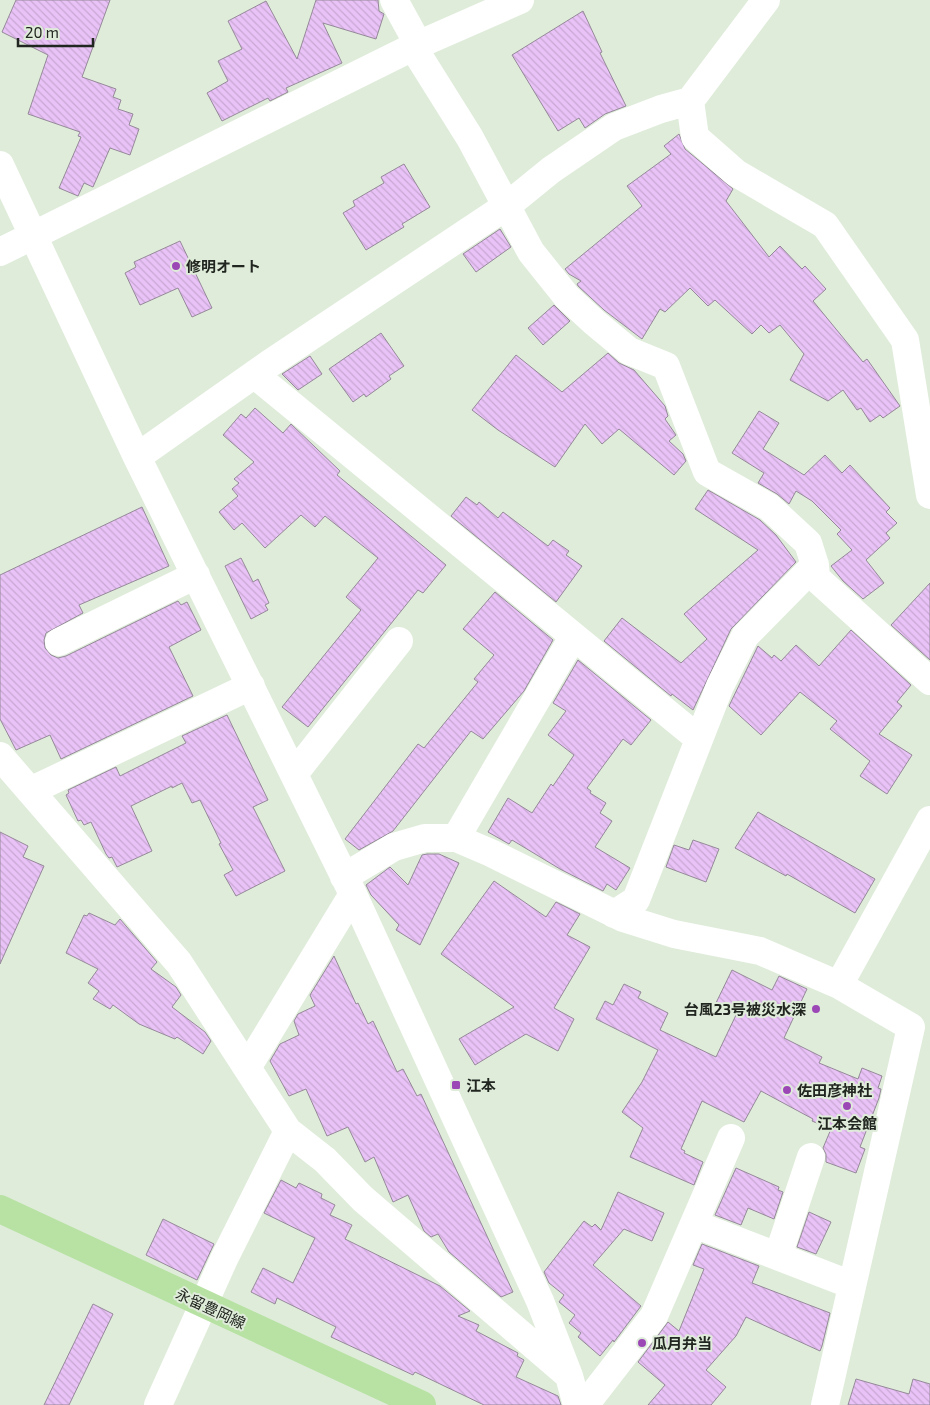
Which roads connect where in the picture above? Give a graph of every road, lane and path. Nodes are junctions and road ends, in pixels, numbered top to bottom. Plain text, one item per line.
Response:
1 (394, 0) edge
2 (520, 0) edge
3 (766, 0) edge
4 (415, 46) junction
5 (690, 101) junction
6 (0, 165) edge
7 (508, 205) junction
8 (32, 236) junction
9 (0, 252) edge
10 (255, 375) junction
11 (138, 457) junction
12 (930, 495) edge
13 (815, 565) junction
14 (196, 575) junction
15 (573, 637) junction
16 (399, 641) dead end
17 (58, 642) dead end
18 (930, 681) edge
19 (251, 686) junction
20 (700, 739) junction
21 (0, 756) edge
22 (294, 774) junction
23 (30, 791) junction
24 (930, 820) edge
25 (456, 838) junction
26 (348, 885) junction
27 (614, 914) junction
28 (839, 985) junction
29 (247, 1068) junction
30 (288, 1131) junction
31 (731, 1138) dead end
32 (811, 1157) dead end
33 (0, 1209) edge
34 (694, 1224) junction
35 (778, 1256) junction
36 (852, 1285) junction
37 (204, 1305) junction
38 (569, 1376) junction
39 (158, 1405) edge
40 (422, 1405) edge
41 (577, 1405) edge
42 (585, 1405) edge
43 (825, 1405) edge

1 - 4 street
2 - 4 street
3 - 5 street
4 - 7 street
4 - 8 street
5 - 7 street
5 - 12 street
6 - 8 street
7 - 10 street
7 - 13 street
8 - 9 street
8 - 11 street
10 - 11 street
10 - 15 street
11 - 14 street
13 - 18 street
13 - 20 street
14 - 17 street
14 - 19 street
15 - 20 street
15 - 25 street
16 - 22 street
19 - 22 street
19 - 23 street
20 - 27 street
21 - 23 street
22 - 26 street
23 - 29 street
24 - 28 street
25 - 26 street
25 - 27 street
26 - 29 street
26 - 38 street
27 - 28 street
28 - 36 street
29 - 30 street
30 - 37 street
30 - 38 street
31 - 34 street
32 - 35 street
33 - 37 main road, 永留豊岡線
34 - 35 street
34 - 42 street
35 - 36 street
36 - 43 street
37 - 39 street
37 - 40 main road, 永留豊岡線
38 - 41 street

